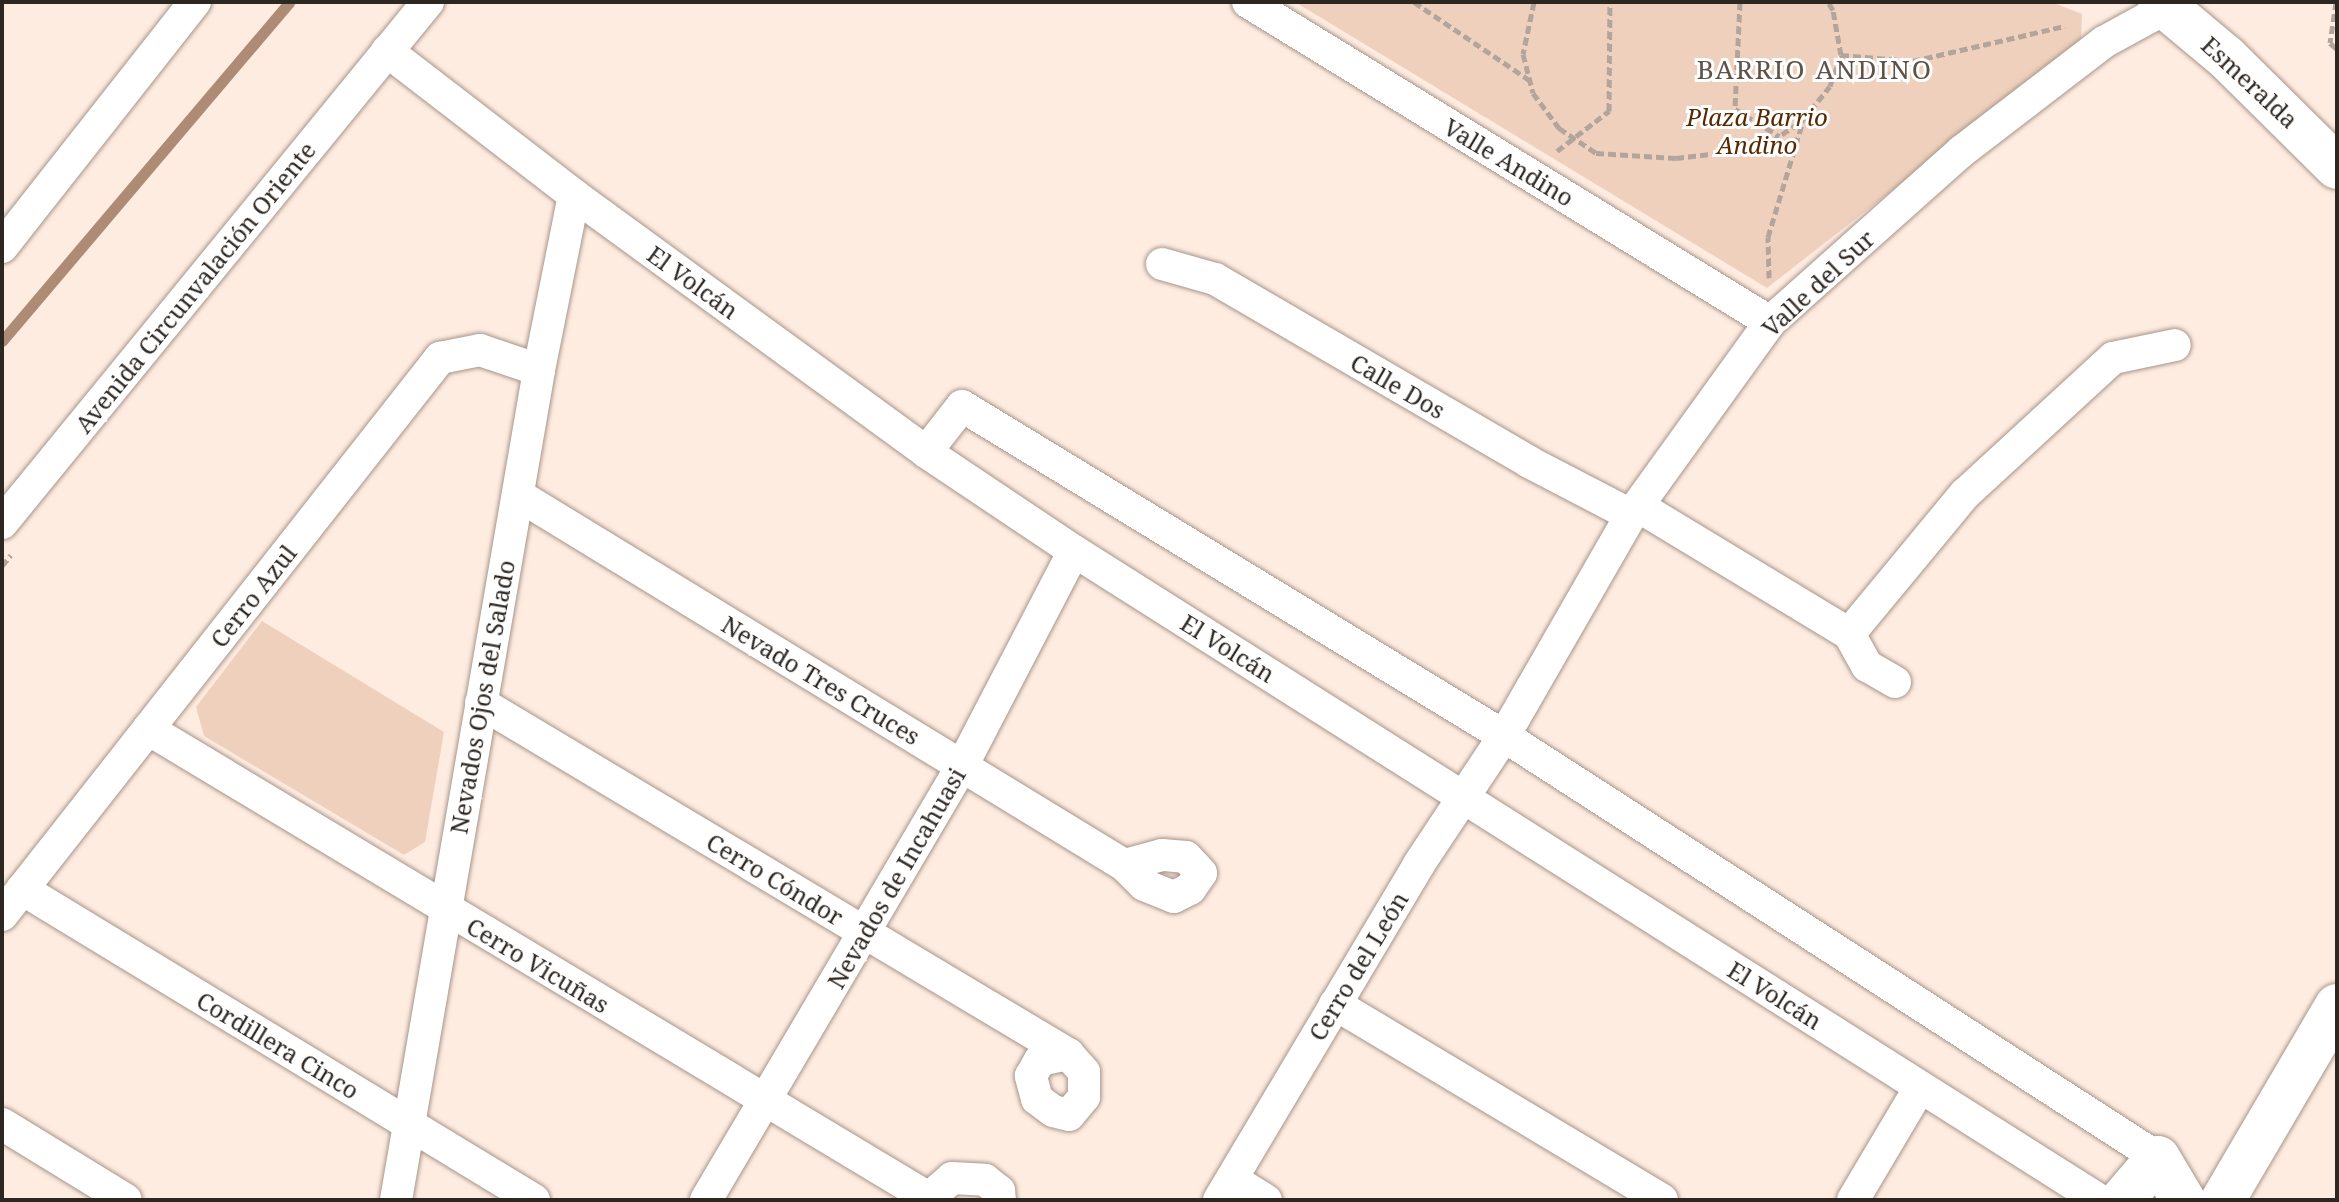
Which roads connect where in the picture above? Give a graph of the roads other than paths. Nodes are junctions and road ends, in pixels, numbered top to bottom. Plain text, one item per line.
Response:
1 (195, 2) edge
2 (428, 2) edge
3 (1248, 2) edge
4 (2169, 4) edge
5 (387, 51) junction
6 (2337, 167) edge
7 (574, 195) junction
8 (2, 247) edge
9 (1162, 264) dead end
10 (1770, 322) junction
11 (2175, 345) dead end
12 (539, 370) junction
13 (926, 452) junction
14 (518, 495) junction
15 (1635, 510) junction
16 (2, 523) edge
17 (1074, 551) junction
18 (1849, 634) junction
19 (1895, 682) dead end
20 (481, 703) junction
21 (148, 729) junction
22 (1504, 736) junction
23 (962, 766) junction
24 (1462, 797) junction
25 (1124, 865) dead end
26 (22, 889) junction
27 (445, 909) junction
28 (2, 915) edge
29 (864, 932) junction
30 (1335, 1004) junction
31 (2332, 1026) edge
32 (1068, 1054) dead end
33 (1920, 1087) junction
34 (765, 1100) junction
35 (2, 1124) edge
36 (409, 1125) junction
37 (2158, 1158) junction
38 (1225, 1190) edge
39 (930, 1199) edge
40 (126, 1200) edge
41 (396, 1200) edge
42 (534, 1200) edge
43 (706, 1200) edge
44 (1000, 1200) edge
45 (1266, 1200) edge
46 (1662, 1200) edge
47 (1853, 1200) edge
48 (2099, 1200) edge
49 (2122, 1200) edge
50 (2183, 1200) edge
51 (2223, 1200) edge

1 - 8 street
2 - 5 street, Avenida Circunvalación Oriente
3 - 10 street, Valle Andino
4 - 6 street, Esmeralda
4 - 10 street, Valle del Sur
5 - 7 street, El Volcán
5 - 16 street, Avenida Circunvalación Oriente
7 - 12 street, Nevados Ojos del Salado
7 - 13 street, El Volcán
9 - 15 street, Calle Dos
10 - 15 street, Valle del Sur
11 - 18 street
12 - 14 street, Nevados Ojos del Salado
12 - 21 street, Cerro Azul
13 - 17 street, El Volcán
13 - 22 street
14 - 20 street, Nevados Ojos del Salado
14 - 23 street, Nevado Tres Cruces
15 - 18 street, Calle Dos
15 - 22 street, Valle del Sur
17 - 23 street, Nevados de Incahuasi
17 - 24 street, El Volcán
18 - 19 street
20 - 27 street, Nevados Ojos del Salado
20 - 29 street, Cerro Cóndor
21 - 26 street, Cerro Azul
21 - 27 street, Cerro Vicuñas
22 - 24 street, Cerro del León
22 - 37 street
23 - 25 street, Nevado Tres Cruces
23 - 29 street, Nevados de Incahuasi
24 - 30 street, Cerro del León
24 - 33 street, El Volcán
26 - 28 street, Cerro Azul
26 - 36 street, Cordillera Cinco
27 - 34 street, Cerro Vicuñas
27 - 36 street, Nevados Ojos del Salado
29 - 32 street, Cerro Cóndor
29 - 34 street, Nevados de Incahuasi
30 - 38 street, Cerro del León
30 - 46 street
31 - 51 street
33 - 47 street
33 - 48 street, El Volcán
34 - 39 street, Cerro Vicuñas
34 - 43 street, Nevados de Incahuasi
35 - 40 street
36 - 41 street, Nevados Ojos del Salado
36 - 42 street, Cordillera Cinco
37 - 49 street
37 - 50 street
38 - 45 street
39 - 44 street, Cerro Vicuñas

